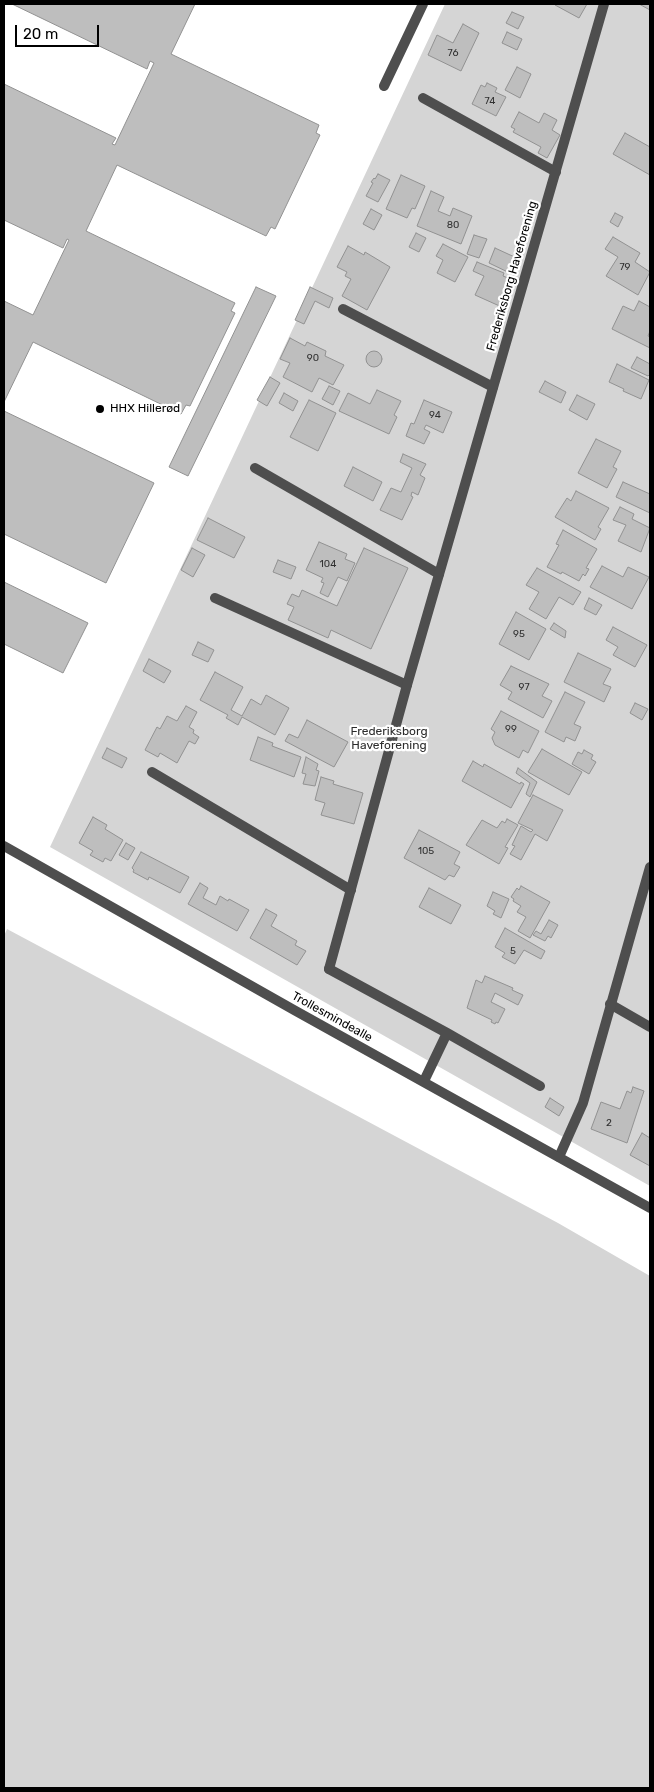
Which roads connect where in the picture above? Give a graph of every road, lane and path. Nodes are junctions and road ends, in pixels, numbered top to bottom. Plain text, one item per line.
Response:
1 (423, 4) edge
2 (604, 4) edge
3 (384, 86) dead end
4 (423, 98) dead end
5 (556, 172) junction
6 (343, 309) dead end
7 (493, 387) junction
8 (255, 468) dead end
9 (439, 574) junction
10 (215, 598) dead end
11 (407, 685) junction
12 (152, 772) dead end
13 (4, 846) edge
14 (650, 867) edge
15 (351, 890) junction
16 (610, 1004) junction
17 (650, 1027) edge
18 (447, 1033) junction
19 (424, 1081) junction
20 (540, 1086) dead end
21 (559, 1157) junction
22 (650, 1208) edge

1 - 3 street
2 - 5 street, Frederiksborg Haveforening
4 - 5 street
5 - 7 street, Frederiksborg Haveforening
6 - 7 street
7 - 9 street, Frederiksborg Haveforening
8 - 9 street
9 - 11 street, Frederiksborg Haveforening
10 - 11 street
11 - 15 street, Frederiksborg Haveforening
12 - 15 street
13 - 19 street, Trollesmindealle
14 - 16 street
15 - 18 street, Frederiksborg Haveforening
16 - 17 street
16 - 21 street
18 - 19 street
18 - 20 street
19 - 21 street, Trollesmindealle
21 - 22 street, Trollesmindealle

